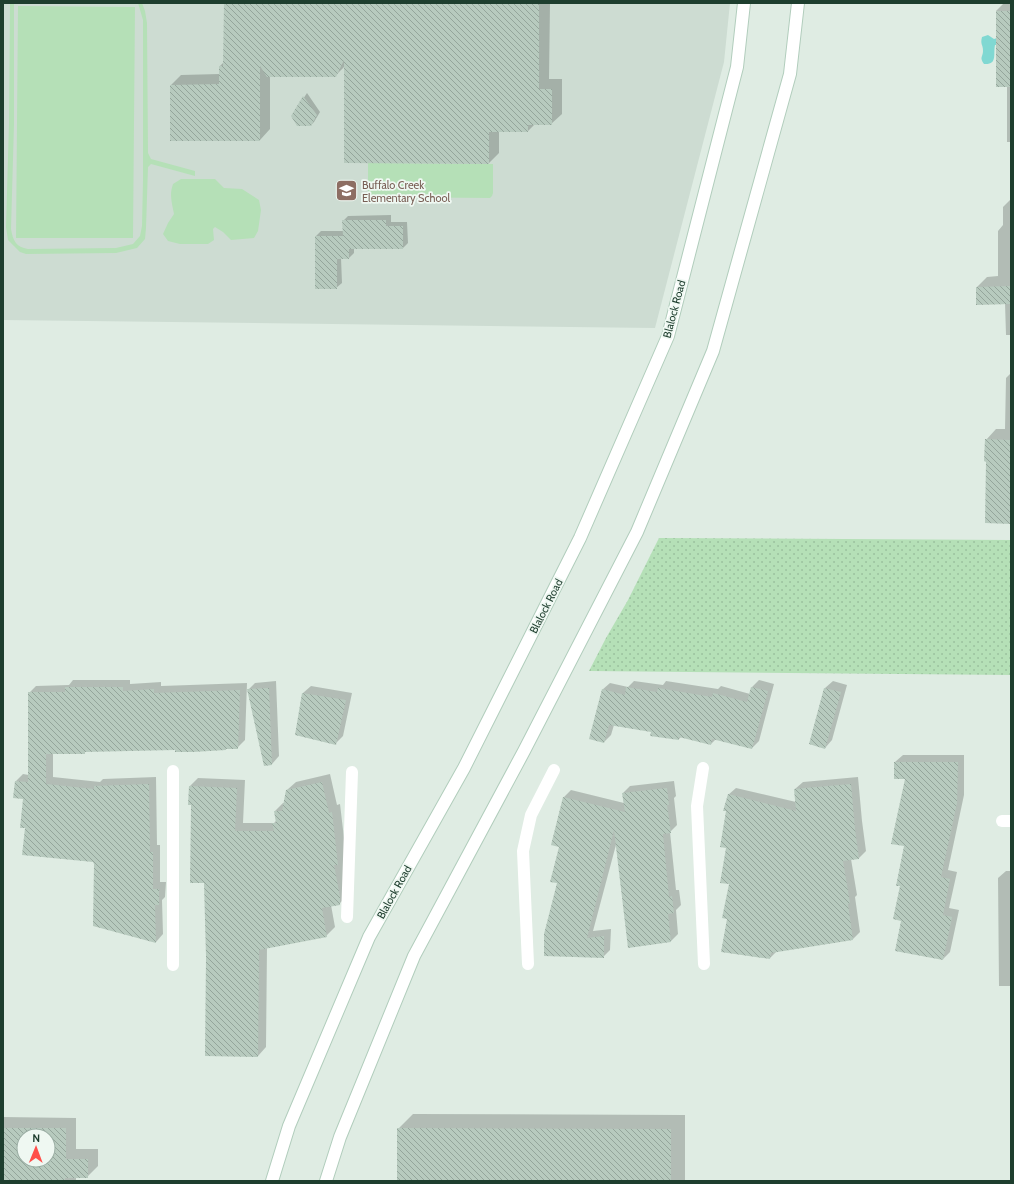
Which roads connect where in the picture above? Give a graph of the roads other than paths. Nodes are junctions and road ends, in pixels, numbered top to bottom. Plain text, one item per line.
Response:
1 (744, 3) edge
2 (798, 3) edge
3 (702, 768) dead end
4 (554, 770) dead end
5 (173, 771) dead end
6 (352, 772) dead end
7 (347, 917) dead end
8 (528, 964) dead end
9 (704, 964) dead end
10 (173, 965) dead end
11 (272, 1181) edge
12 (326, 1181) edge

1 - 11 main road, Blalock Road
2 - 12 main road
3 - 9 main road
4 - 8 main road
5 - 10 main road
6 - 7 main road

